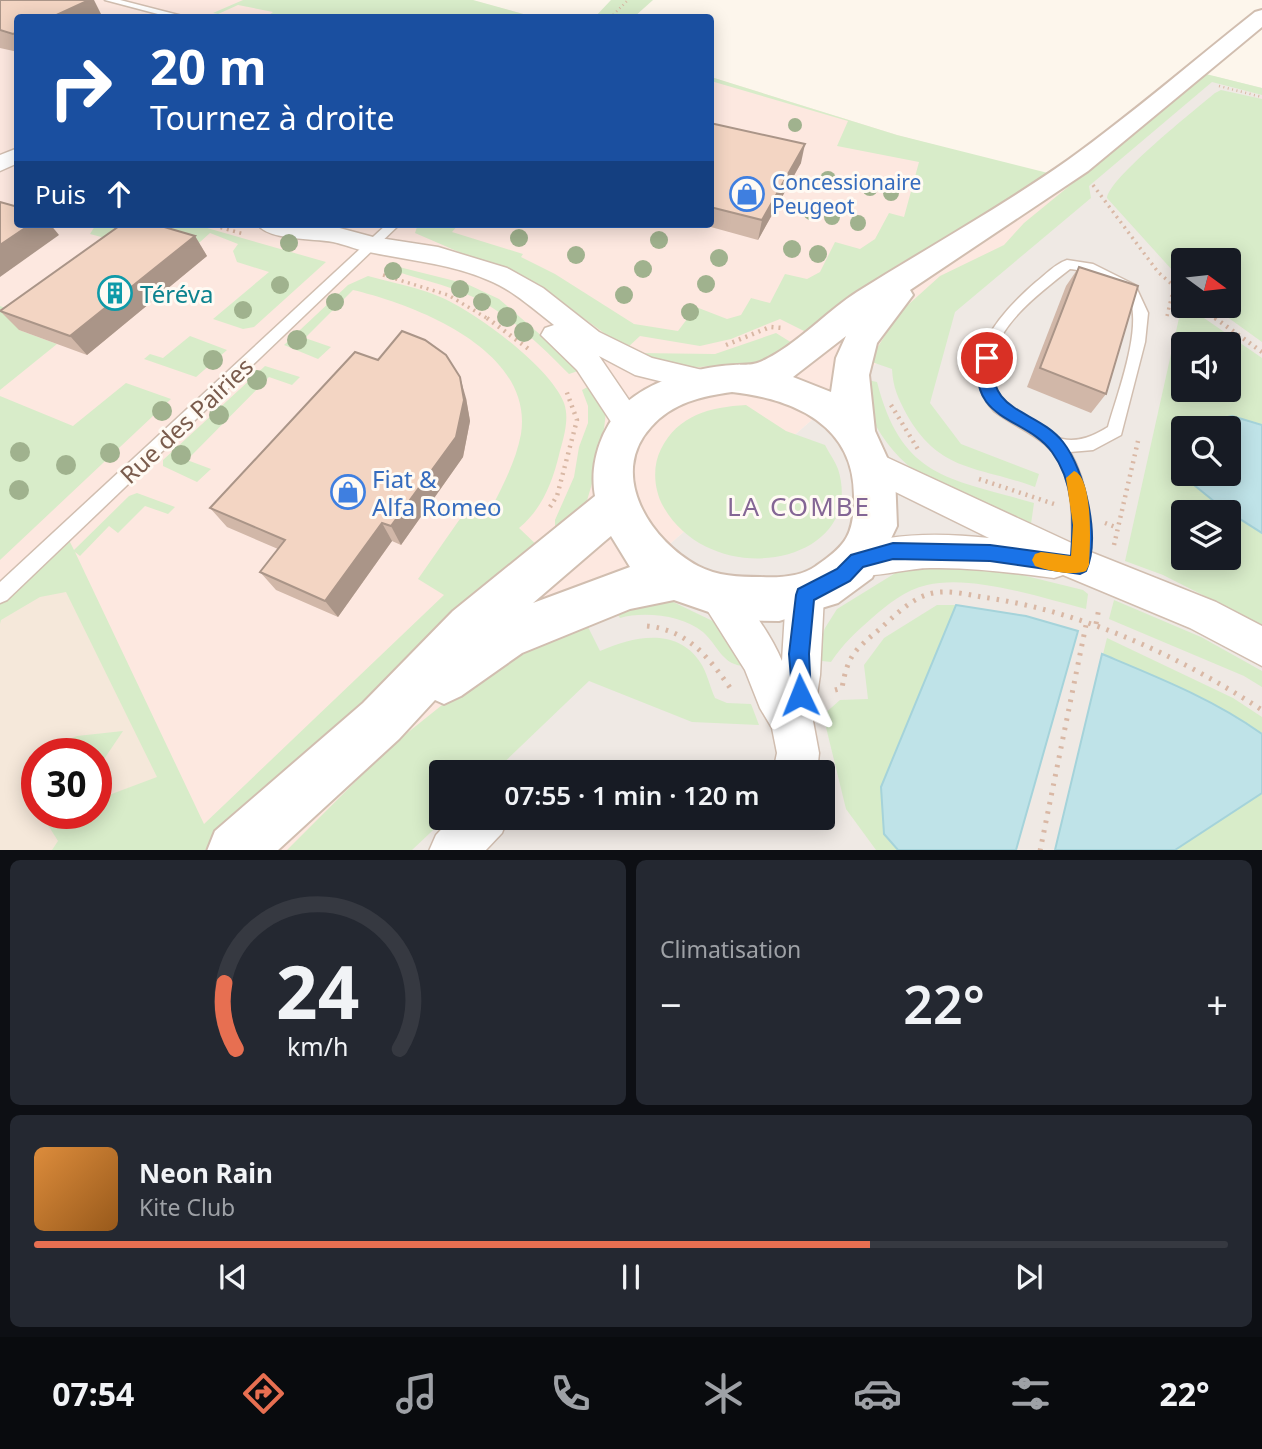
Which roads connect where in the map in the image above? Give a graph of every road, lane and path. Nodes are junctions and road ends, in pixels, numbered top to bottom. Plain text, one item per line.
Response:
1 (109, 0) edge
2 (628, 0) edge
3 (169, 14) edge
4 (614, 14) edge
5 (1262, 16) edge
6 (7, 144) edge
7 (0, 164) edge
8 (1078, 165) junction
9 (390, 228) edge
10 (322, 229) edge
11 (258, 230) edge
12 (372, 245) junction
13 (410, 252) junction
14 (351, 265) junction
15 (928, 265) junction
16 (1171, 283) edge
17 (1171, 298) edge
18 (1215, 318) edge
19 (1164, 327) dead end
20 (1262, 352) edge
21 (534, 354) dead end
22 (759, 380) junction
23 (704, 381) junction
24 (565, 386) dead end
25 (630, 425) junction
26 (1139, 434) dead end
27 (1057, 446) junction
28 (864, 450) junction
29 (616, 503) junction
30 (555, 554) junction
31 (858, 561) junction
32 (1093, 571) junction
33 (676, 579) junction
34 (0, 594) edge
35 (805, 595) junction
36 (718, 597) junction
37 (1087, 620) junction
38 (1096, 624) junction
39 (642, 626) dead end
40 (1262, 648) edge
41 (789, 704) junction
42 (1262, 710) edge
43 (381, 721) junction
44 (797, 760) edge
45 (473, 830) edge
46 (235, 850) edge
47 (452, 850) edge
48 (1040, 850) edge

1 - 3 lane
2 - 4 path
5 - 8 street
6 - 7 street
8 - 15 street
8 - 16 path
9 - 12 lane, Rue des Pairies
10 - 11 street
10 - 12 street
12 - 13 street
12 - 14 lane, Rue des Pairies
13 - 23 street
13 - 25 street
14 - 21 path
14 - 34 lane, Rue des Pairies
15 - 22 street
15 - 28 street
17 - 19 path
18 - 20 path
22 - 23 street
22 - 28 street
23 - 25 street
24 - 30 path
25 - 29 street
26 - 32 path
27 - 27 lane
27 - 32 lane
28 - 31 street
28 - 32 street
29 - 30 street
29 - 33 street
30 - 43 street
31 - 32 street
31 - 35 street
32 - 38 path
32 - 40 street
33 - 36 street
33 - 43 street
35 - 36 street
35 - 41 street
36 - 41 street
37 - 38 path
37 - 41 path
37 - 48 path
38 - 42 path
39 - 41 path
41 - 44 street
43 - 46 street
45 - 47 street

